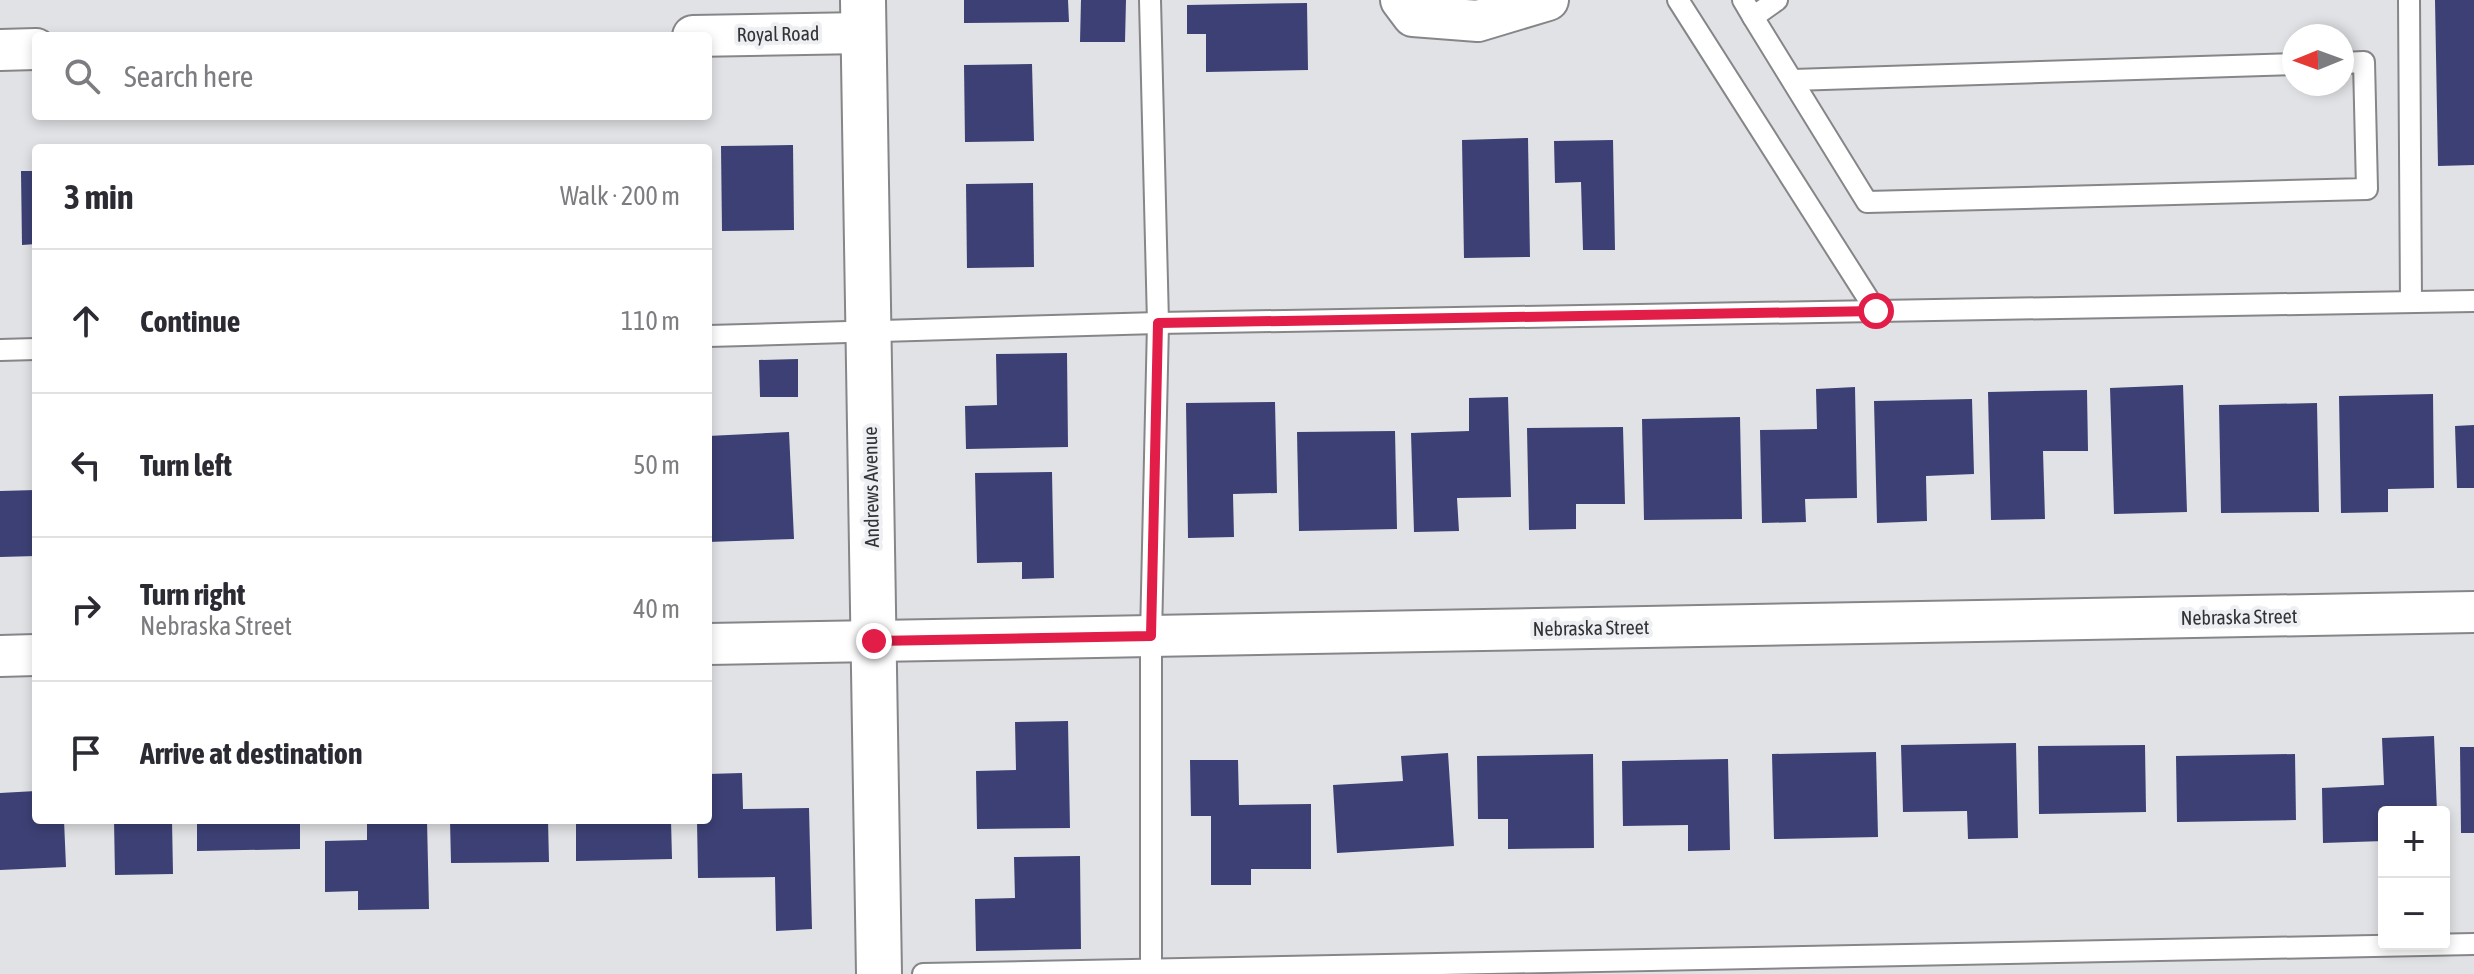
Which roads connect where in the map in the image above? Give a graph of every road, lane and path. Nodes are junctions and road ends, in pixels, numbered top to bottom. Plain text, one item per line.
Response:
1 (1150, 0) edge
2 (1401, 0) edge
3 (1548, 0) edge
4 (1678, 0) edge
5 (1777, 0) edge
6 (2409, 0) edge
7 (1748, 8) edge
8 (863, 16) edge
9 (712, 34) edge
10 (32, 49) edge
11 (0, 50) edge
12 (2354, 62) edge
13 (2282, 64) edge
14 (1793, 80) junction
15 (2474, 301) edge
16 (2411, 302) junction
17 (1876, 311) junction
18 (1158, 323) junction
19 (868, 333) junction
20 (712, 336) edge
21 (32, 349) edge
22 (0, 350) edge
23 (2474, 612) edge
24 (1151, 636) junction
25 (874, 641) junction
26 (712, 644) edge
27 (32, 655) edge
28 (0, 656) edge
29 (2474, 944) edge
30 (1151, 970) junction
31 (879, 974) edge
32 (923, 974) edge

1 - 18 lane
2 - 3 street
4 - 17 lane
5 - 7 lane
6 - 16 lane
7 - 14 lane
8 - 9 street, Royal Road
8 - 19 street, Andrews Avenue
10 - 11 street
12 - 14 lane
13 - 14 lane
15 - 16 lane
16 - 17 lane
17 - 18 lane
18 - 19 lane
18 - 24 lane
19 - 20 lane
19 - 25 street, Andrews Avenue
21 - 22 lane
23 - 24 street, Nebraska Street
24 - 25 street, Nebraska Street
24 - 30 lane
25 - 26 street, Nebraska Street
25 - 31 street, Andrews Avenue
27 - 28 street
29 - 30 lane
30 - 32 lane

